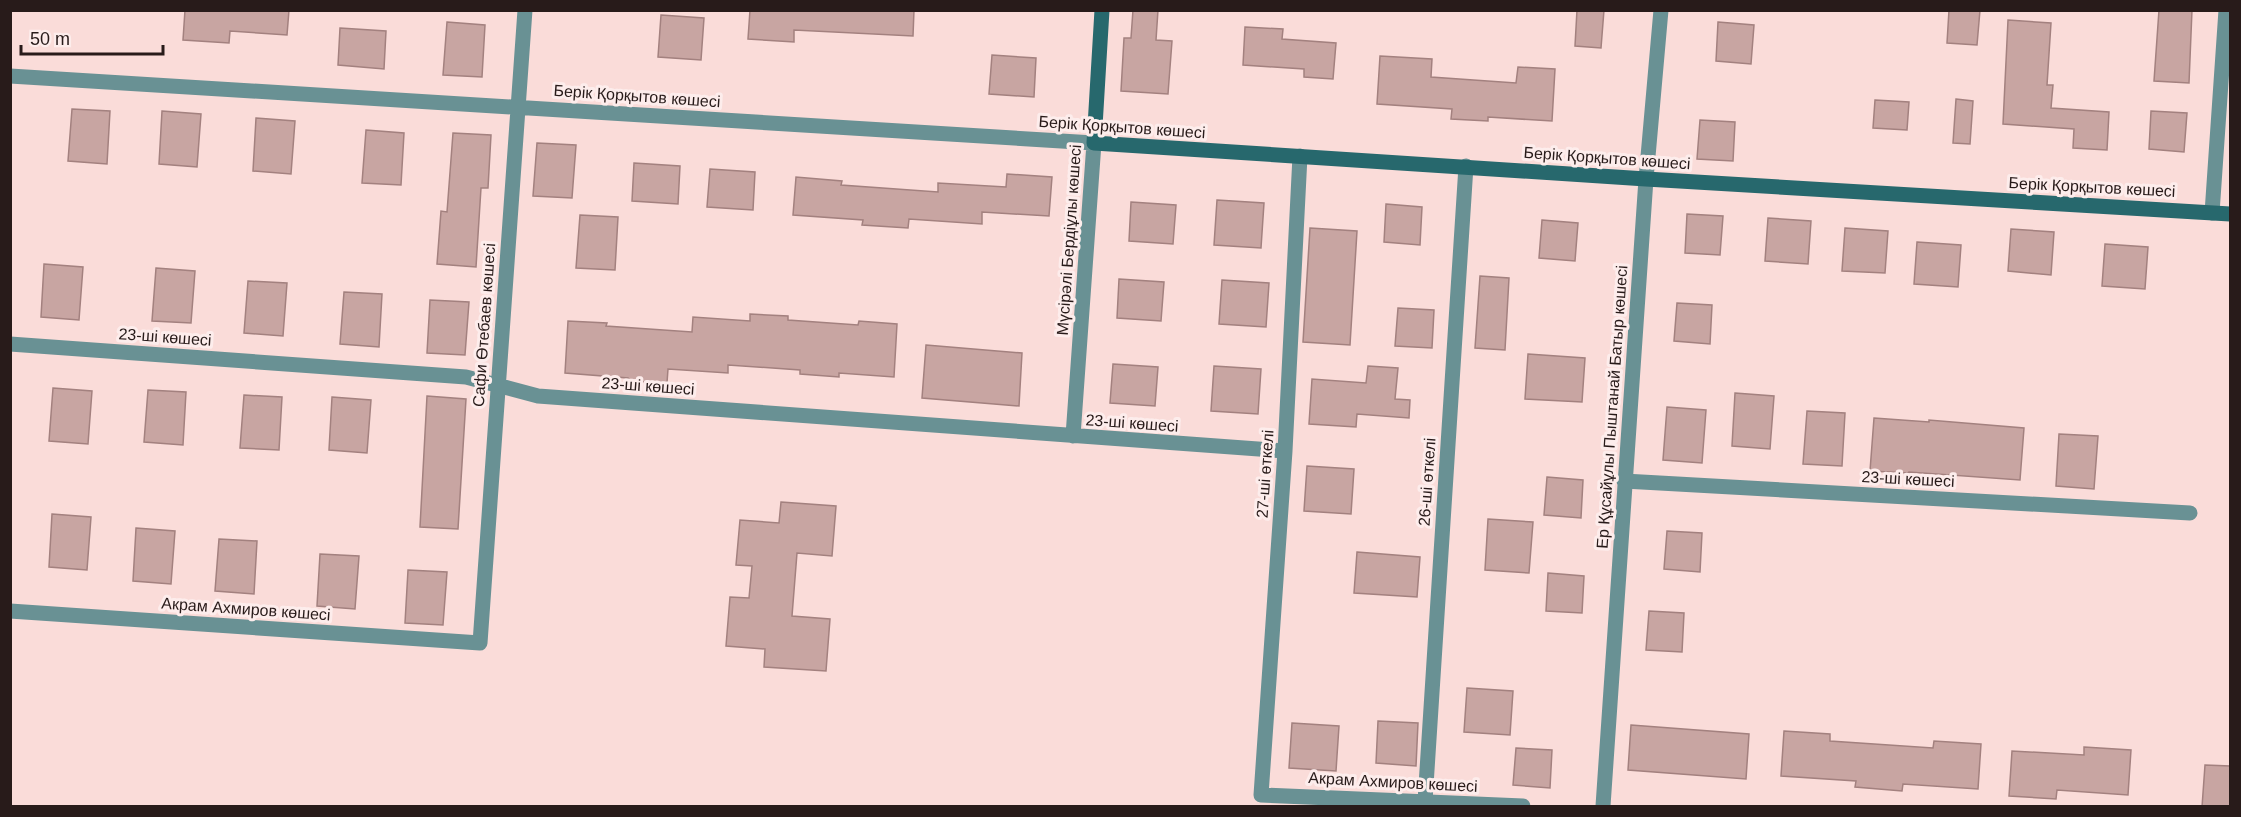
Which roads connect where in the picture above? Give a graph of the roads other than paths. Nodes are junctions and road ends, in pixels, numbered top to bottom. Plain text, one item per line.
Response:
1 (525, 10) edge
2 (1102, 10) edge
3 (1660, 10) edge
4 (2226, 10) edge
5 (10, 75) edge
6 (519, 107) junction
7 (1094, 143) junction
8 (1300, 156) junction
9 (1466, 166) junction
10 (1646, 179) junction
11 (2212, 213) junction
12 (2230, 214) edge
13 (10, 344) edge
14 (497, 385) junction
15 (1073, 436) junction
16 (1285, 451) junction
17 (1624, 481) junction
18 (2190, 513) dead end
19 (10, 611) edge
20 (480, 643) joint
21 (1261, 795) joint
22 (1425, 801) junction
23 (1523, 807) edge
24 (1603, 807) edge

1 - 6 street, Сафи Өтебаев көшесі
2 - 7 street, Мүсірәлі Бердіұлы көшесі
3 - 10 street, Ер Құсайұлы Пыштанай Батыр көшесі
4 - 11 street
5 - 6 street, Берік Қорқытов көшесі
6 - 7 street, Берік Қорқытов көшесі
6 - 14 street, Сафи Өтебаев көшесі
7 - 8 street, Берік Қорқытов көшесі
7 - 15 street, Мүсірәлі Бердіұлы көшесі
8 - 9 street, Берік Қорқытов көшесі
8 - 16 street, 27-ші өткелі
9 - 10 street, Берік Қорқытов көшесі
9 - 22 street, 26-ші өткелі
10 - 11 street, Берік Қорқытов көшесі
10 - 17 street, Ер Құсайұлы Пыштанай Батыр көшесі
11 - 12 street, Берік Қорқытов көшесі
13 - 14 street, 23-шi көшесi
14 - 15 street, 23-шi көшесi
14 - 20 street, Сафи Өтебаев көшесі
15 - 16 street, 23-шi көшесi
16 - 21 street, 27-ші өткелі
17 - 18 street, 23-шi көшесi
17 - 24 street, Ер Құсайұлы Пыштанай Батыр көшесі
19 - 20 street, Акрам Ахмиров көшесі
21 - 22 street, Акрам Ахмиров көшесі
22 - 23 street, Акрам Ахмиров көшесі

